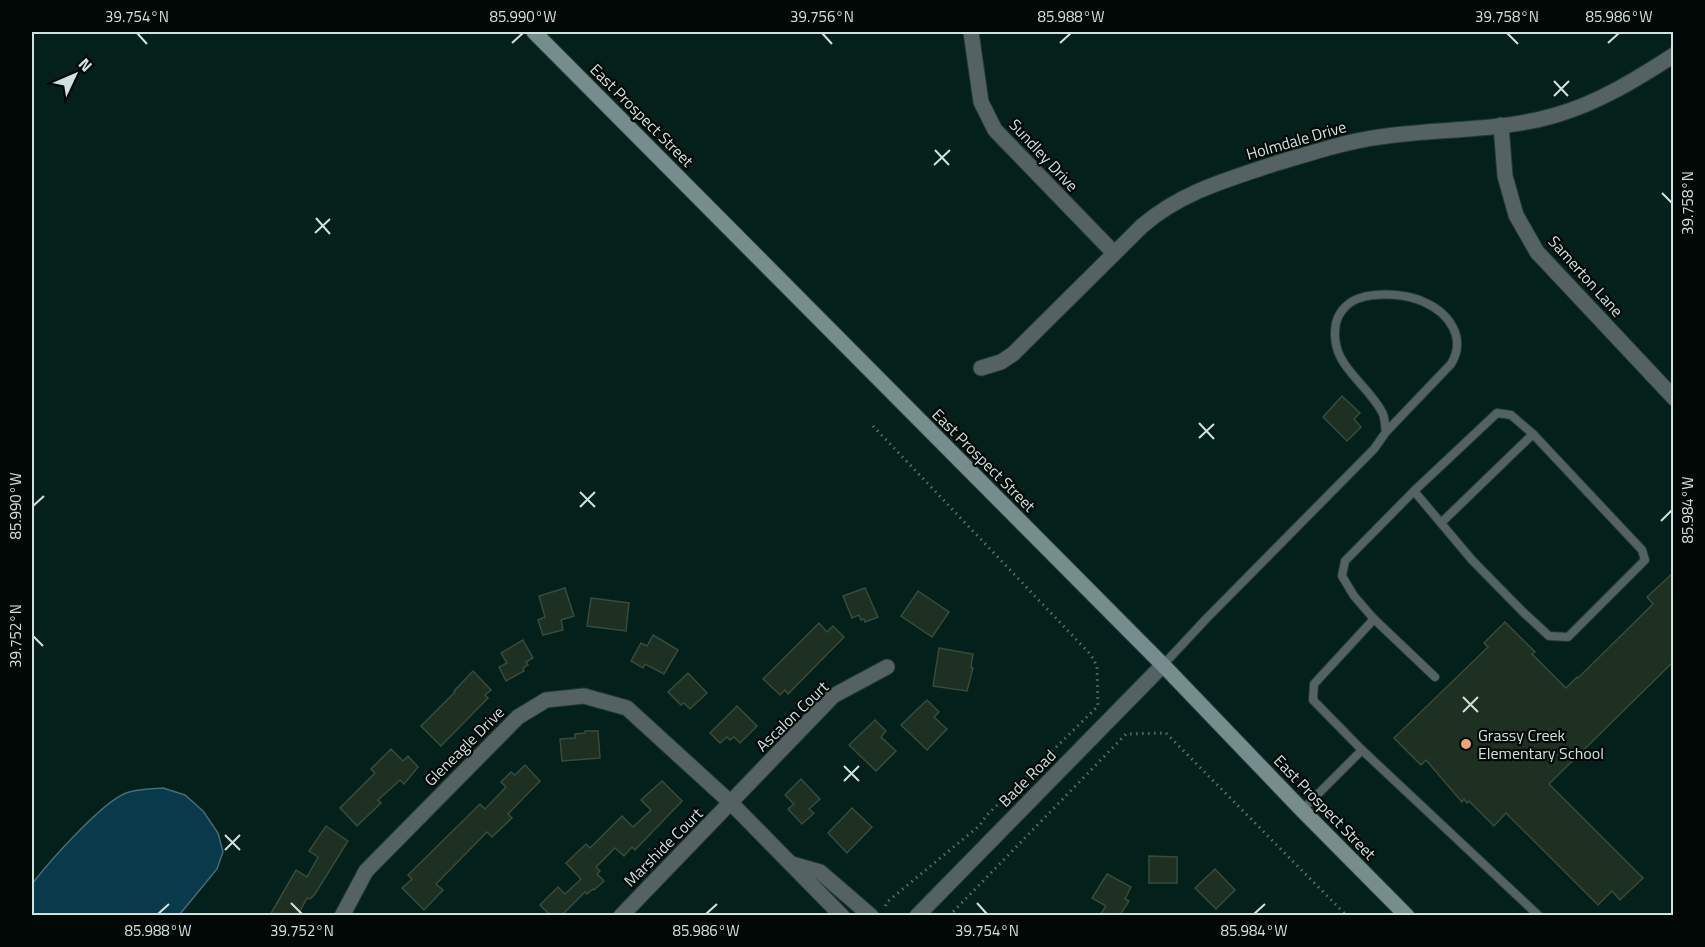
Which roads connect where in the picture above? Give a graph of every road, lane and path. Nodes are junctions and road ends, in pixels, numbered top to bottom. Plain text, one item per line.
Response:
1 (534, 32) edge
2 (971, 32) edge
3 (1674, 55) edge
4 (1501, 125) junction
5 (1113, 252) junction
6 (981, 368) dead end
7 (1674, 398) edge
8 (873, 426) dead end
9 (1386, 432) junction
10 (1533, 434) junction
11 (1414, 491) junction
12 (1442, 522) junction
13 (1374, 619) junction
14 (1163, 665) junction
15 (887, 667) dead end
16 (1436, 677) dead end
17 (1362, 750) junction
18 (731, 803) junction
19 (1302, 810) junction
20 (791, 864) junction
21 (886, 908) dead end
22 (342, 915) edge
23 (621, 915) edge
24 (842, 915) edge
25 (871, 915) edge
26 (917, 915) edge
27 (949, 915) edge
28 (1347, 915) edge
29 (1407, 915) edge
30 (1539, 915) edge

1 - 14 street, East Prospect Street
2 - 5 street, Sundley Drive
3 - 4 street, Holmdale Drive
4 - 5 street, Holmdale Drive
4 - 7 street, Samerton Lane
5 - 6 street, Holmdale Drive
8 - 21 path
9 - 9 lane
9 - 14 lane
10 - 11 lane
10 - 12 lane
10 - 12 lane
11 - 12 lane
11 - 13 lane
13 - 16 lane
13 - 17 lane
14 - 19 street, East Prospect Street
14 - 26 street, Bade Road
15 - 18 street, Ascalon Court
17 - 19 lane
17 - 30 lane
18 - 20 street, Gleneagle Drive
18 - 22 street, Gleneagle Drive
18 - 23 street, Marshide Court
19 - 29 street, East Prospect Street
20 - 24 street, Gleneagle Drive
20 - 25 street
27 - 28 path

